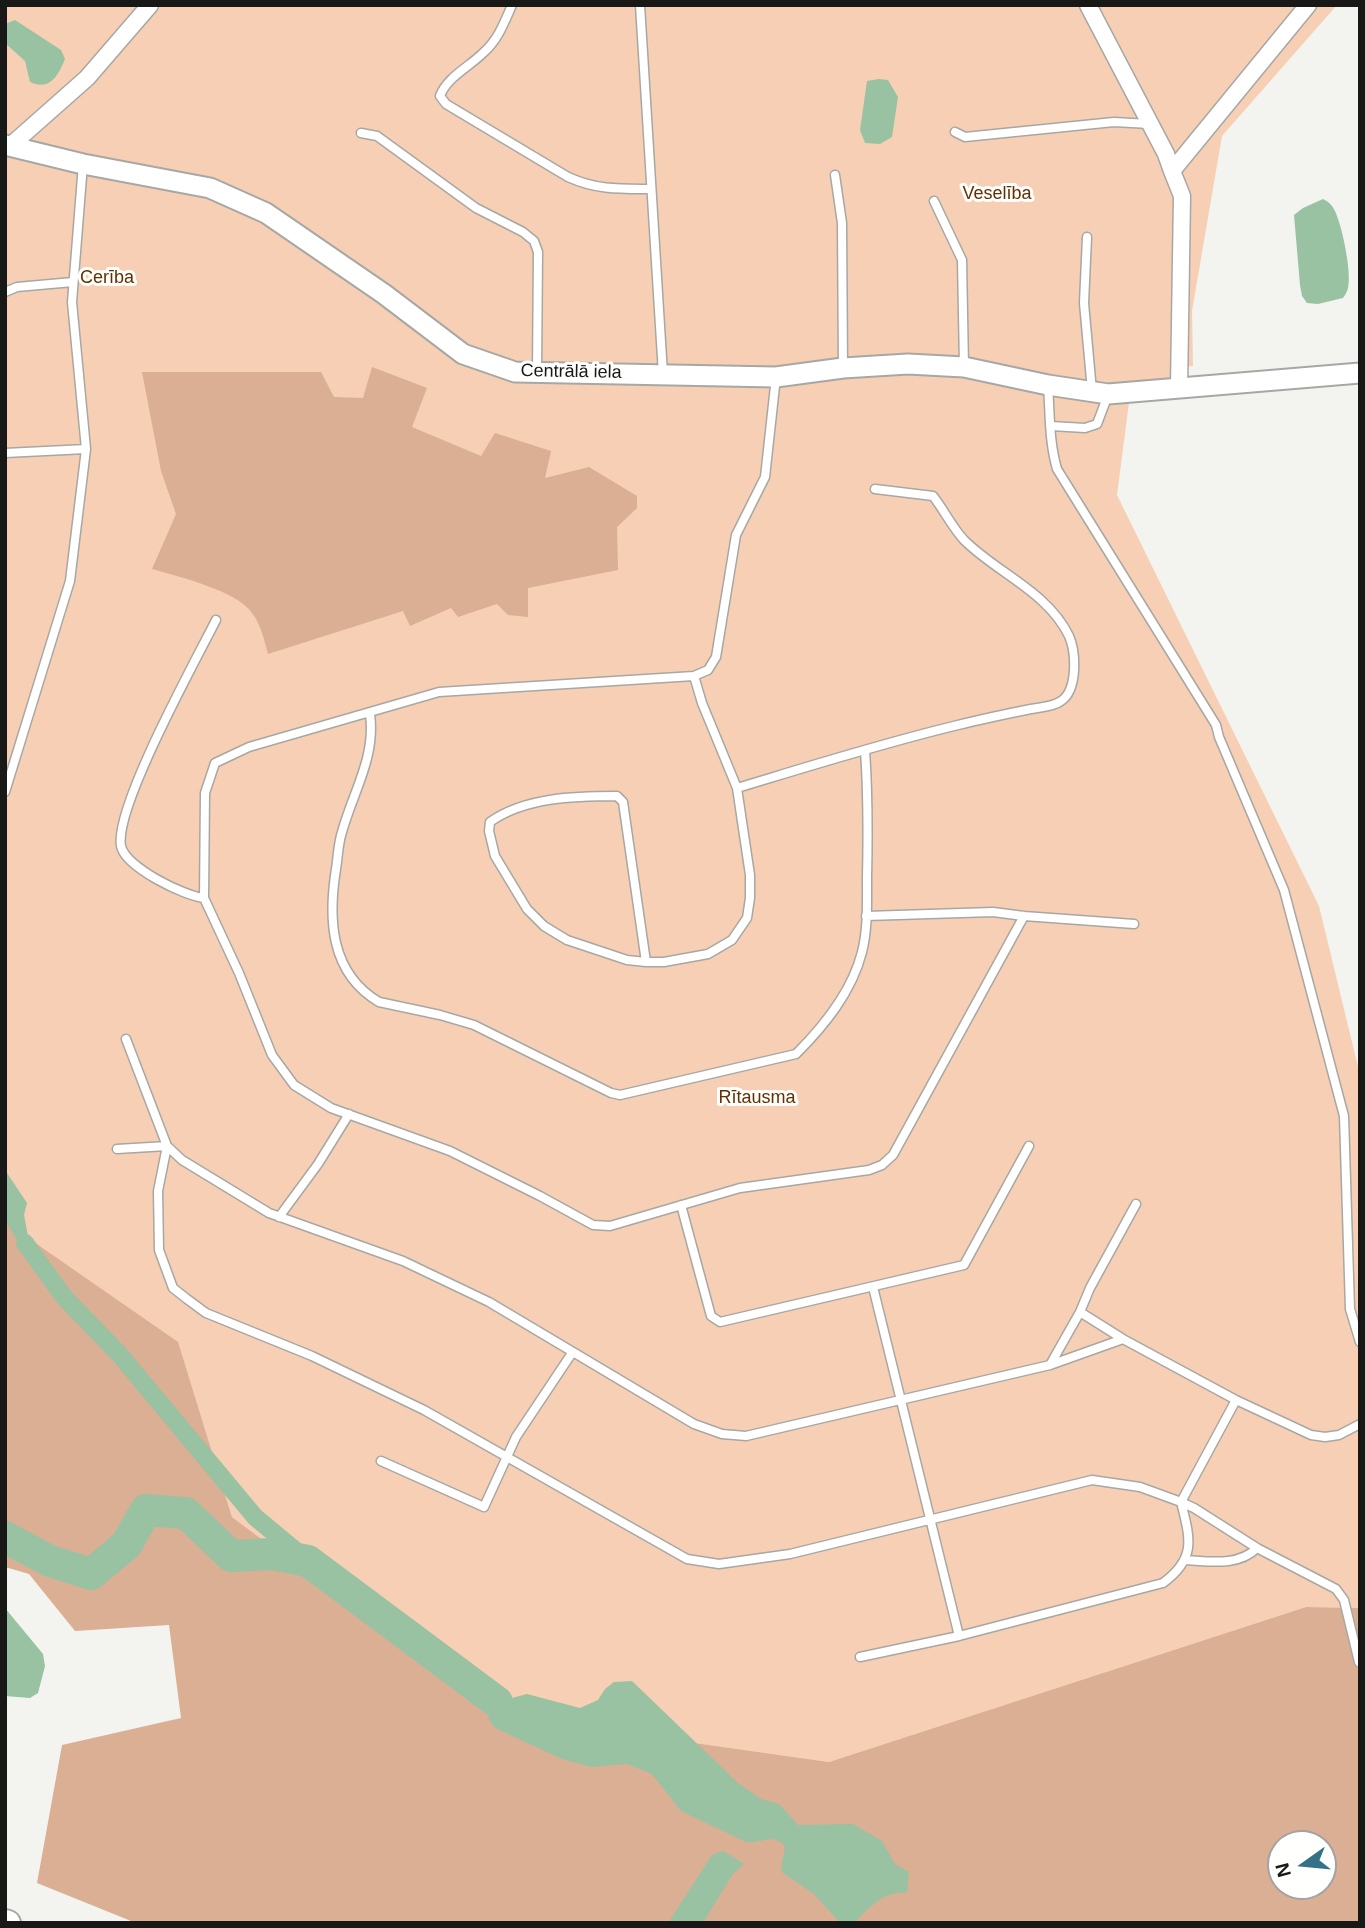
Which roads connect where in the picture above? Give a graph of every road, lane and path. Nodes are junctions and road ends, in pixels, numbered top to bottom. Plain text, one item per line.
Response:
1 (150, 5) edge
2 (512, 5) edge
3 (640, 5) edge
4 (1088, 5) edge
5 (1308, 5) edge
6 (1150, 124) junction
7 (955, 132) dead end
8 (361, 133) dead end
9 (7, 146) edge
10 (83, 163) junction
11 (1172, 171) junction
12 (835, 175) dead end
13 (651, 189) junction
14 (934, 201) dead end
15 (1087, 237) dead end
16 (73, 282) junction
17 (5, 292) edge
18 (964, 367) junction
19 (843, 368) junction
20 (537, 372) junction
21 (1360, 373) edge
22 (663, 374) junction
23 (776, 377) junction
24 (1048, 385) junction
25 (1179, 388) junction
26 (1100, 393) junction
27 (1051, 426) junction
28 (86, 449) junction
29 (5, 453) edge
30 (875, 489) dead end
31 (216, 620) dead end
32 (694, 676) junction
33 (370, 714) junction
34 (865, 750) junction
35 (737, 788) junction
36 (5, 792) edge
37 (204, 898) junction
38 (866, 916) junction
39 (1024, 916) junction
40 (1134, 924) dead end
41 (646, 962) junction
42 (126, 1039) dead end
43 (349, 1114) junction
44 (167, 1146) junction
45 (1029, 1146) dead end
46 (117, 1149) dead end
47 (1136, 1204) dead end
48 (681, 1205) junction
49 (279, 1217) junction
50 (873, 1287) junction
51 (1080, 1312) junction
52 (1123, 1339) junction
53 (1360, 1342) edge
54 (572, 1353) junction
55 (1049, 1365) junction
56 (901, 1401) junction
57 (1236, 1401) junction
58 (1360, 1424) edge
59 (506, 1459) junction
60 (381, 1461) dead end
61 (1181, 1502) junction
62 (930, 1520) junction
63 (1257, 1548) junction
64 (1184, 1560) junction
65 (959, 1636) junction
66 (860, 1657) dead end
67 (1359, 1662) edge

1 - 9 street
2 - 13 lane
3 - 13 lane
4 - 6 street
5 - 11 street
6 - 7 lane
6 - 11 street
8 - 20 lane
9 - 10 street, Centrālā iela
10 - 16 lane
10 - 20 street, Centrālā iela
11 - 25 street
12 - 19 lane
13 - 22 lane
14 - 18 lane
15 - 26 lane
16 - 17 lane
16 - 28 lane
18 - 19 street, Centrālā iela
18 - 24 street, Centrālā iela
19 - 23 street, Centrālā iela
20 - 22 street, Centrālā iela
21 - 25 street, Centrālā iela
22 - 23 street, Centrālā iela
23 - 32 lane
24 - 26 street, Centrālā iela
24 - 27 lane
25 - 26 street, Centrālā iela
26 - 27 lane
27 - 53 lane
28 - 29 lane
28 - 36 lane
30 - 34 lane
31 - 37 lane
32 - 33 lane
32 - 35 lane
33 - 37 lane
33 - 38 lane
34 - 35 lane
34 - 38 lane
35 - 41 lane
37 - 43 lane
38 - 39 lane
39 - 40 lane
39 - 48 lane
41 - 41 lane
42 - 44 lane
43 - 48 lane
43 - 49 lane
44 - 46 lane
44 - 49 lane
44 - 59 lane
45 - 50 lane
47 - 51 lane
48 - 50 lane
49 - 54 lane
50 - 56 lane
51 - 52 lane
51 - 55 lane
52 - 55 lane
52 - 57 lane
54 - 56 lane
54 - 59 lane
55 - 56 lane
56 - 62 lane
57 - 58 lane
57 - 61 lane
59 - 60 lane
59 - 62 lane
61 - 62 lane
61 - 63 lane
61 - 64 lane
62 - 65 lane
63 - 64 lane
63 - 67 lane
64 - 65 lane
65 - 66 lane

